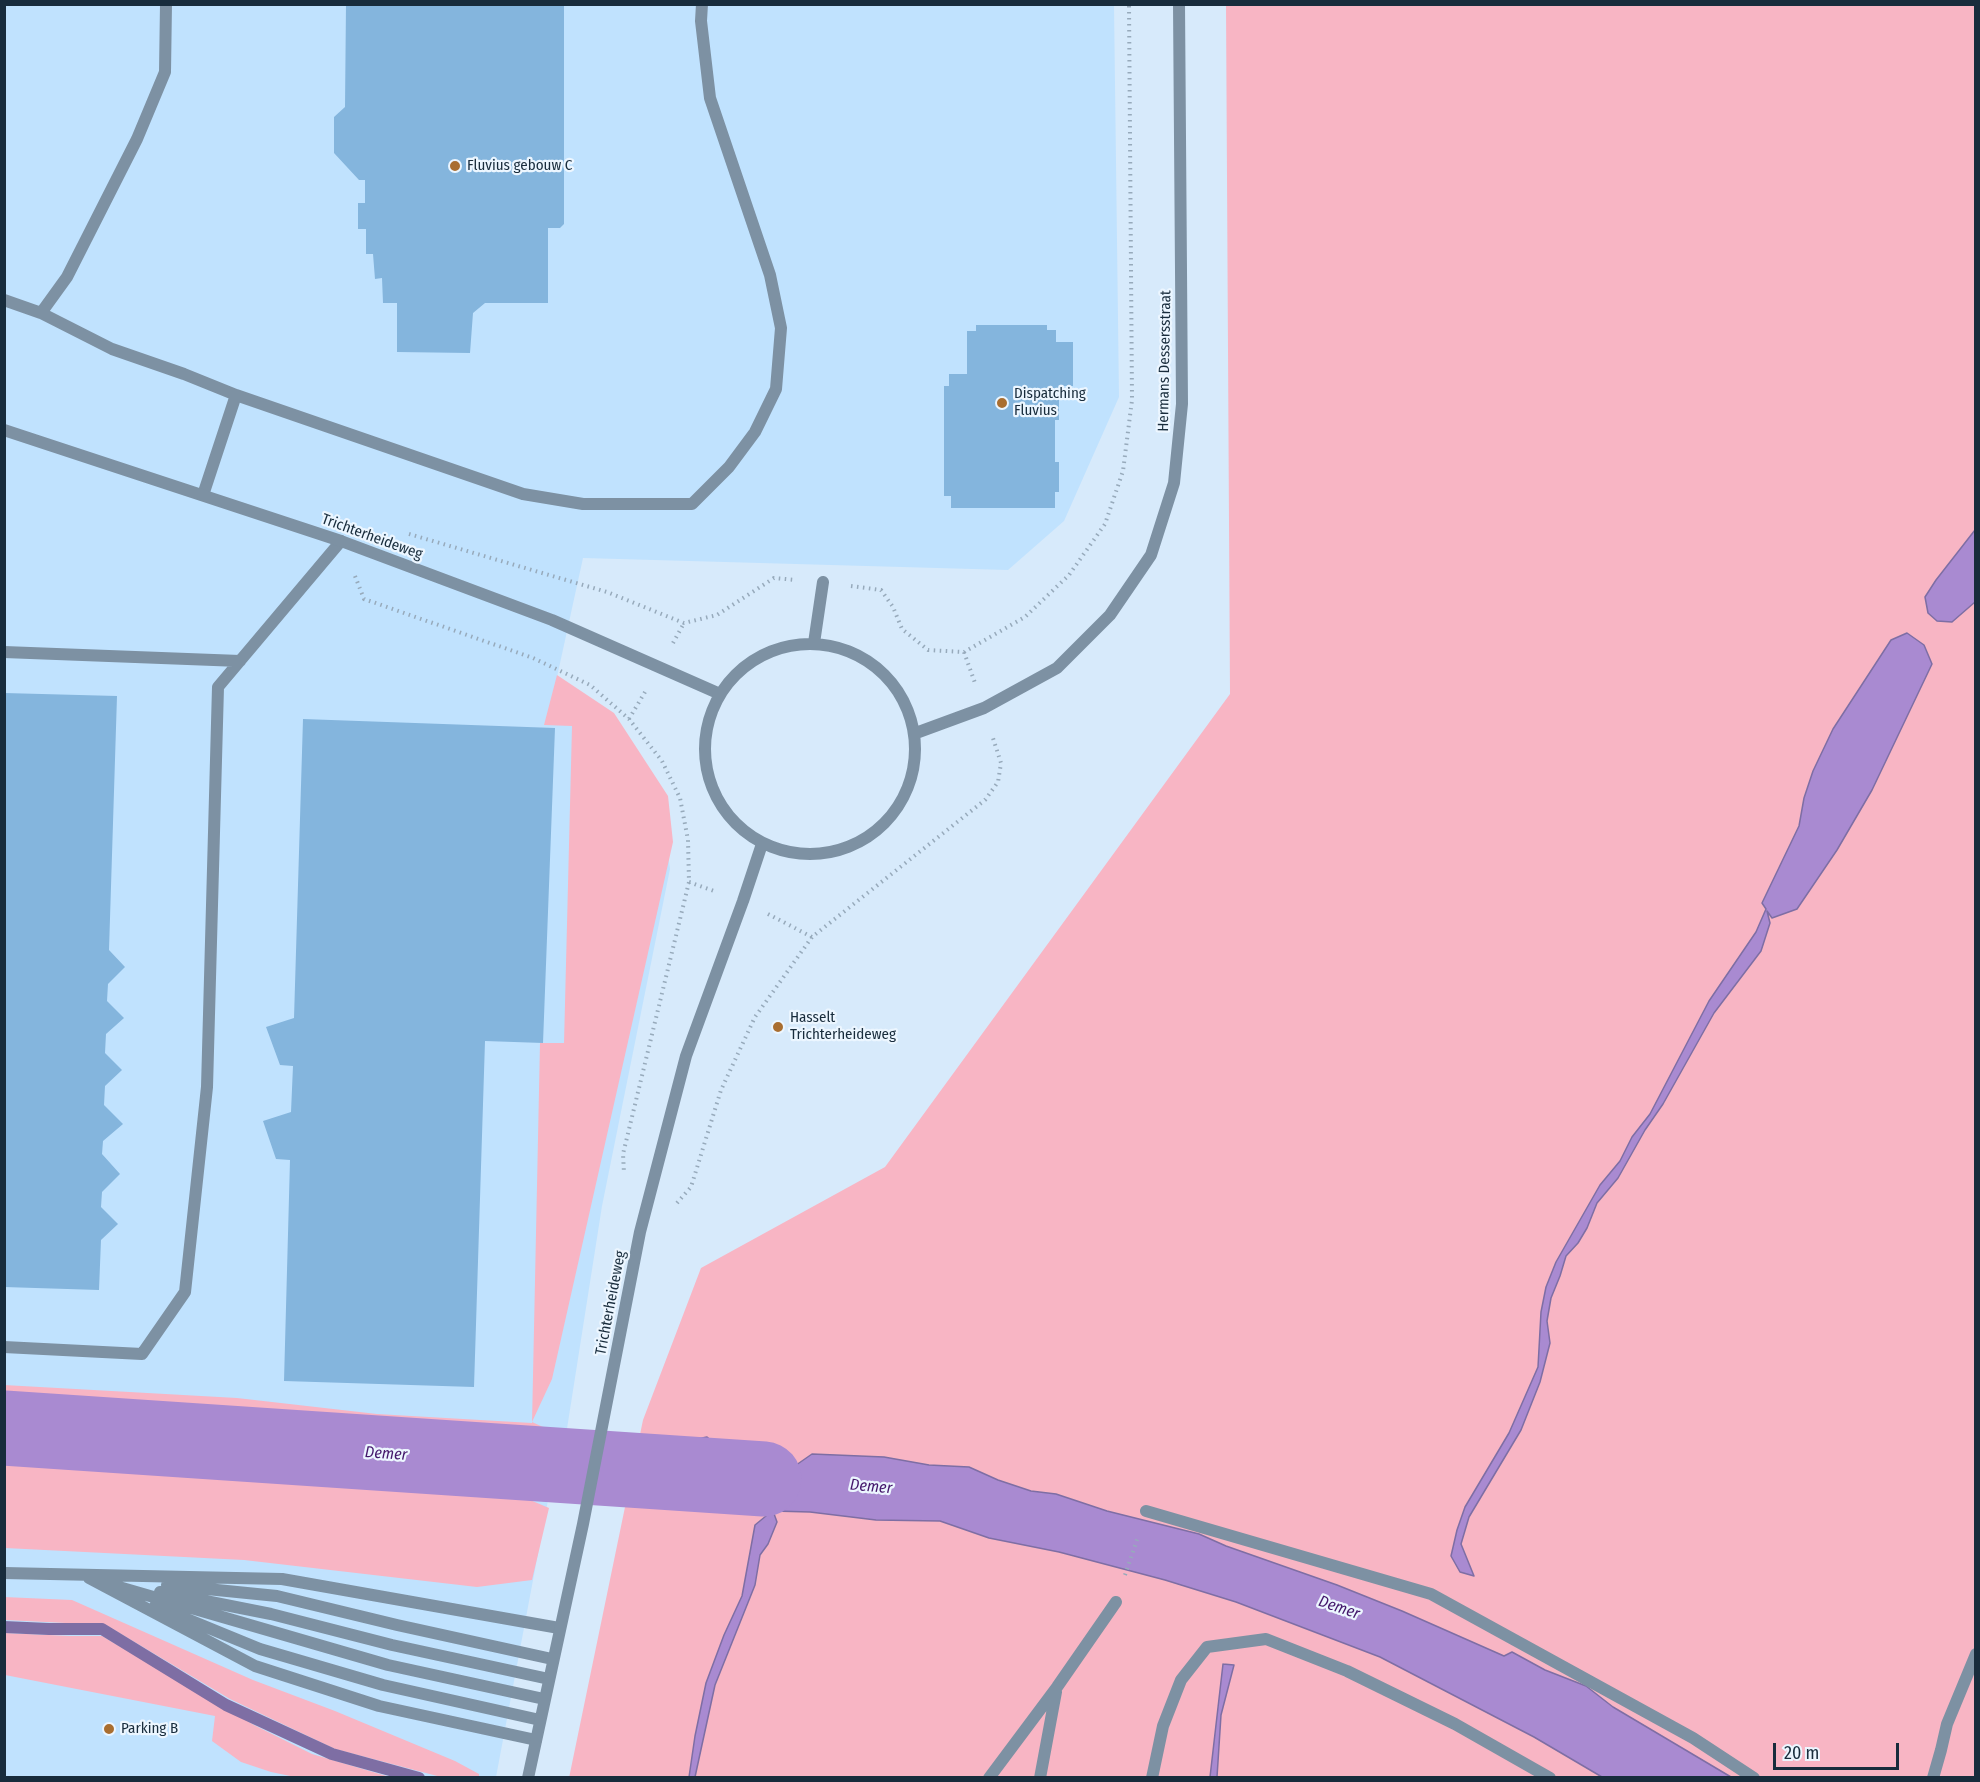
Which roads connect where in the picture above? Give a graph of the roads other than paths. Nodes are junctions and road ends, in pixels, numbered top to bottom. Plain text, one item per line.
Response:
1 (166, 4) edge
2 (702, 4) edge
3 (1179, 4) edge
4 (4, 300) edge
5 (41, 313) junction
6 (237, 395) junction
7 (4, 430) edge
8 (203, 495) junction
9 (341, 541) junction
10 (823, 582) road end
11 (814, 643) junction
12 (4, 652) edge
13 (240, 662) junction
14 (720, 694) junction
15 (916, 733) junction
16 (762, 844) junction
17 (4, 1347) edge
18 (1146, 1511) road end
19 (4, 1573) edge
20 (85, 1576) junction
21 (1116, 1602) road end
22 (559, 1628) junction
23 (1976, 1654) edge
24 (552, 1659) junction
25 (549, 1679) junction
26 (1057, 1687) junction
27 (544, 1699) junction
28 (540, 1720) junction
29 (536, 1740) junction
30 (528, 1778) edge
31 (989, 1778) edge
32 (1040, 1778) edge
33 (1152, 1778) edge
34 (1550, 1778) edge
35 (1754, 1778) edge
36 (1933, 1778) edge

1 - 5 street
2 - 6 street
3 - 15 street, Hermans Dessersstraat
4 - 5 street
5 - 6 street
6 - 8 street
7 - 8 street, Trichterheideweg
8 - 9 street, Trichterheideweg
9 - 13 street
9 - 14 street, Trichterheideweg
10 - 11 street
11 - 14 street
11 - 15 street
12 - 13 street
13 - 17 street
14 - 16 street
15 - 16 street
16 - 22 street, Trichterheideweg
18 - 35 street
19 - 20 street
20 - 22 street
20 - 24 street
20 - 25 street
20 - 27 street
20 - 28 street
20 - 29 street
21 - 26 street
22 - 24 street, Trichterheideweg
23 - 36 street
24 - 25 street, Trichterheideweg
25 - 27 street, Trichterheideweg
26 - 31 street
26 - 32 street
27 - 28 street, Trichterheideweg
28 - 29 street, Trichterheideweg
29 - 30 street, Trichterheideweg
33 - 34 street

